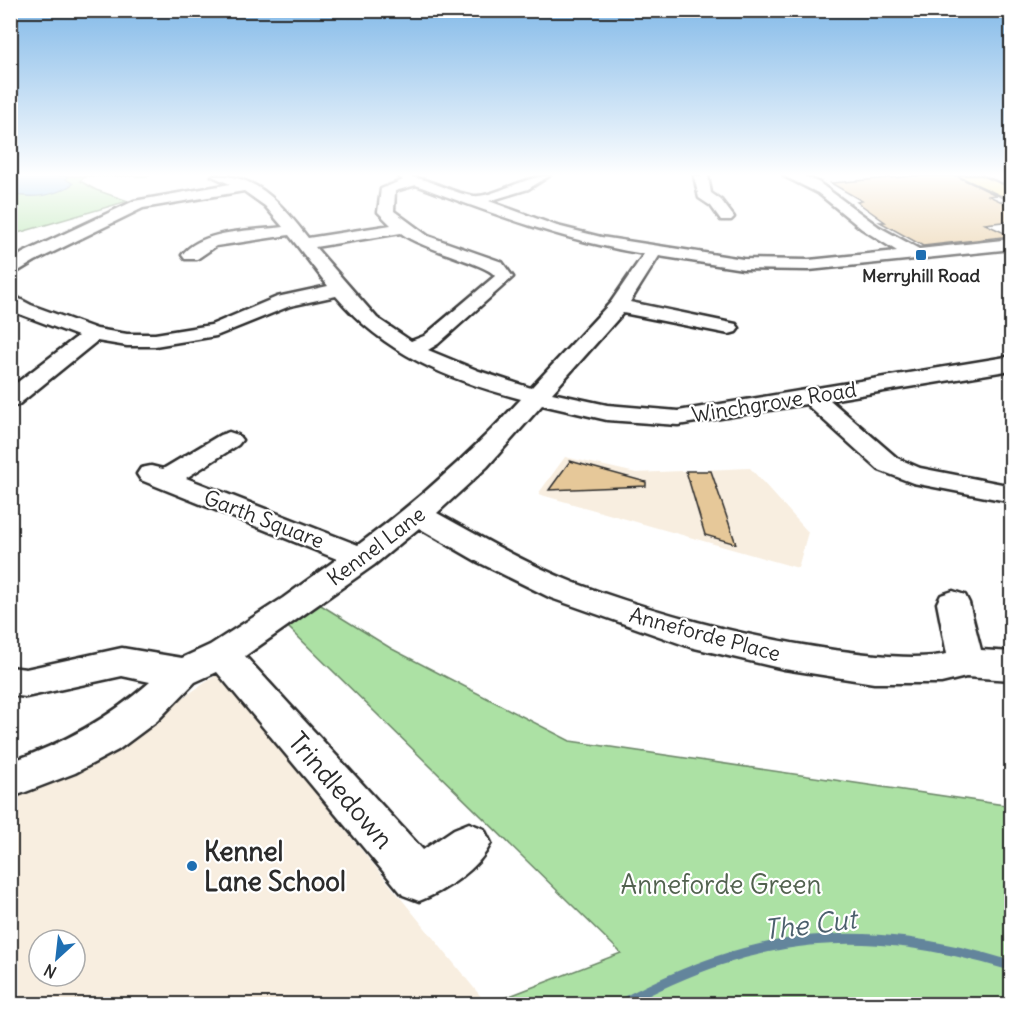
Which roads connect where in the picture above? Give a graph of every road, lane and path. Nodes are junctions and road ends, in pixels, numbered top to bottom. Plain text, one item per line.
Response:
1 (99, 223) edge
2 (287, 223) edge
3 (398, 223) edge
4 (537, 223) edge
5 (866, 223) edge
6 (403, 228) junction
7 (298, 237) junction
8 (1011, 244) edge
9 (654, 251) junction
10 (916, 254) junction
11 (191, 255) dead end
12 (10, 272) edge
13 (340, 289) junction
14 (10, 300) edge
15 (618, 306) junction
16 (729, 328) dead end
17 (93, 334) junction
18 (412, 349) junction
19 (1011, 363) edge
20 (20, 391) edge
21 (538, 395) junction
22 (811, 396) junction
23 (228, 440) dead end
24 (1011, 494) edge
25 (418, 515) junction
26 (363, 558) junction
27 (953, 603) dead end
28 (222, 654) junction
29 (966, 663) junction
30 (1011, 666) edge
31 (182, 672) junction
32 (10, 681) edge
33 (10, 780) edge
34 (469, 843) dead end

1 - 12 street
2 - 7 street, Winchgrove Road
3 - 6 street
4 - 9 street
5 - 10 street
6 - 7 street
6 - 18 street
7 - 11 street
7 - 13 street, Winchgrove Road
8 - 10 street
9 - 10 street
9 - 15 street, Kennel Lane
13 - 17 street
13 - 18 street, Winchgrove Road
14 - 17 street
15 - 16 street
15 - 21 street, Kennel Lane
17 - 20 street
18 - 21 street, Winchgrove Road
19 - 22 street, Winchgrove Road
21 - 22 street, Winchgrove Road
21 - 25 street, Kennel Lane
22 - 24 street
23 - 26 street, Garth Square
25 - 26 street, Kennel Lane
25 - 29 street, Anneforde Place
26 - 28 street, Kennel Lane
27 - 29 street
28 - 31 street, Kennel Lane
28 - 34 street, Trindledown
29 - 30 street, Anneforde Place
31 - 32 street
31 - 33 street

